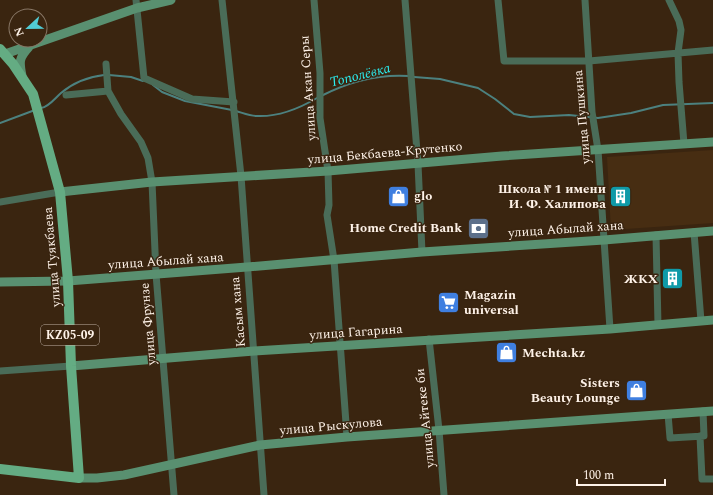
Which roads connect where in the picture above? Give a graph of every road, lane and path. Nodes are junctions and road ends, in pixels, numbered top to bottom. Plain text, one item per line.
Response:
1 (171, 0) edge
2 (222, 0) edge
3 (314, 0) edge
4 (405, 0) edge
5 (498, 0) edge
6 (585, 0) edge
7 (669, 0) edge
8 (136, 4) edge
9 (48, 38) edge
10 (17, 48) edge
11 (28, 48) edge
12 (713, 50) edge
13 (3, 51) edge
14 (678, 53) junction
15 (589, 61) junction
16 (106, 64) dead end
17 (22, 76) junction
18 (108, 91) junction
19 (66, 95) dead end
20 (234, 102) junction
21 (713, 142) edge
22 (684, 144) junction
23 (598, 150) junction
24 (418, 164) junction
25 (328, 171) junction
26 (241, 176) junction
27 (152, 182) junction
28 (60, 192) junction
29 (0, 202) edge
30 (713, 231) edge
31 (694, 232) junction
32 (656, 235) junction
33 (604, 240) junction
34 (422, 252) junction
35 (334, 260) junction
36 (247, 267) junction
37 (156, 274) junction
38 (68, 281) junction
39 (0, 282) edge
40 (713, 320) edge
41 (701, 321) junction
42 (658, 325) junction
43 (610, 329) junction
44 (429, 340) junction
45 (340, 346) junction
46 (254, 351) junction
47 (163, 358) junction
48 (72, 366) junction
49 (0, 371) edge
50 (713, 410) edge
51 (703, 411) junction
52 (668, 414) junction
53 (439, 430) junction
54 (700, 436) junction
55 (347, 437) junction
56 (260, 445) junction
57 (172, 464) junction
58 (0, 469) edge
59 (79, 478) junction
60 (713, 479) edge
61 (174, 495) edge
62 (264, 495) edge
63 (444, 495) edge

1 - 8 street
2 - 20 street
3 - 25 street, улица Акан Серы
4 - 24 street
5 - 15 street
6 - 15 street, улица Пушкина
7 - 14 street
8 - 9 street
8 - 20 street
10 - 13 street
11 - 17 street
12 - 14 street
13 - 17 main road, улица Туякбаева / KZ05-09
14 - 15 street
14 - 22 street
15 - 23 street, улица Пушкина
16 - 18 street, улица Фрунзе
17 - 28 main road, улица Туякбаева / KZ05-09
18 - 19 street
18 - 27 street, улица Фрунзе
20 - 26 street, Касым хана
21 - 22 street, улица Бекбаева-Крутенко
22 - 23 street, улица Бекбаева-Крутенко
23 - 24 street, улица Бекбаева-Крутенко
23 - 33 street, улица Пушкина
24 - 25 street, улица Бекбаева-Крутенко
24 - 34 street
25 - 26 street, улица Бекбаева-Крутенко
25 - 35 street, улица Акан Серы
26 - 27 street, улица Бекбаева-Крутенко
26 - 36 street, Касым хана
27 - 28 street, улица Бекбаева-Крутенко
27 - 37 street, улица Фрунзе
28 - 29 street
28 - 38 main road, улица Туякбаева / KZ05-09
30 - 31 street, улица Абылай хана
31 - 32 street, улица Абылай хана
31 - 41 street
32 - 33 street, улица Абылай хана
32 - 42 street
33 - 34 street, улица Абылай хана
33 - 43 street, улица Пушкина
34 - 35 street, улица Абылай хана
35 - 36 street, улица Абылай хана
35 - 45 street, улица Акан Серы
36 - 37 street, улица Абылай хана
36 - 46 street, Касым хана
37 - 38 street, улица Абылай хана
37 - 47 street, улица Фрунзе
38 - 39 street, улица Абылай хана
38 - 48 main road, улица Туякбаева / KZ05-09
40 - 41 street, улица Гагарина
41 - 42 street, улица Гагарина
42 - 43 street, улица Гагарина
43 - 44 street, улица Гагарина
44 - 45 street, улица Гагарина
44 - 53 street, улица Айтеке би
45 - 46 street, улица Гагарина
45 - 55 street, улица Акан Серы
46 - 47 street, улица Гагарина
46 - 56 street, Касым хана
47 - 48 street, улица Гагарина
47 - 57 street, улица Фрунзе
48 - 49 street, улица Гагарина
48 - 59 main road, улица Туякбаева / KZ05-09
50 - 51 street, улица Рыскулова
51 - 52 street, улица Рыскулова
51 - 54 street
52 - 53 street, улица Рыскулова
52 - 54 street
53 - 55 street, улица Рыскулова
53 - 63 street, улица Айтеке би
54 - 60 street
55 - 56 street, улица Рыскулова
56 - 57 street, улица Рыскулова
56 - 62 street, Касым хана
57 - 59 street, улица Рыскулова
57 - 61 street, улица Фрунзе
58 - 59 main road, улица Рыскулова

